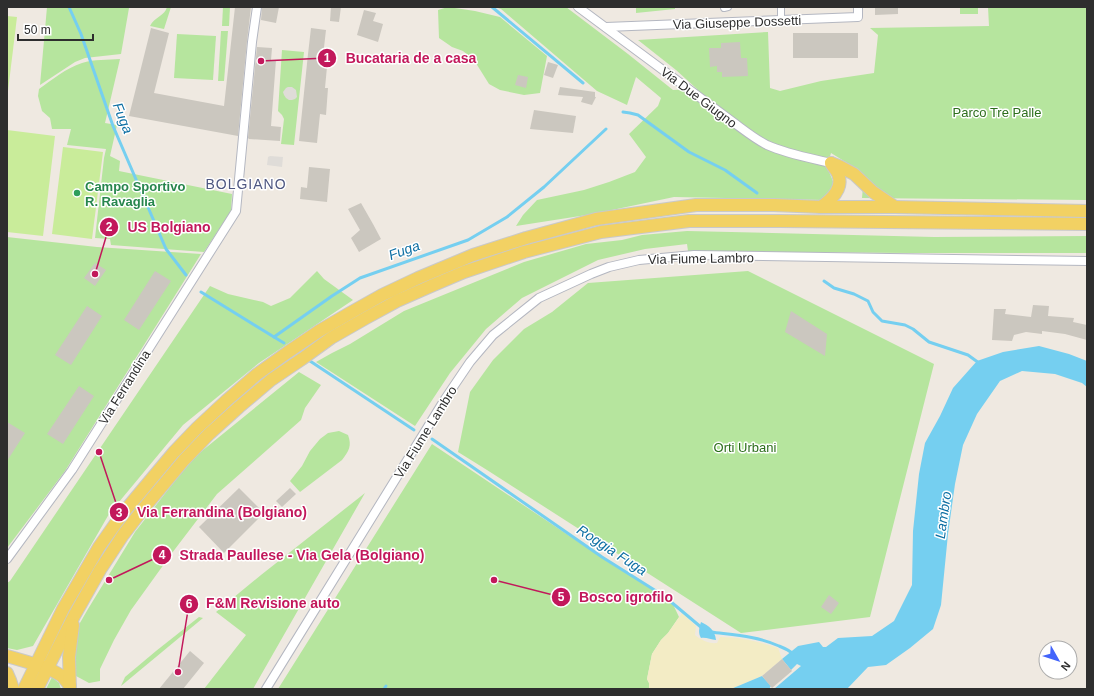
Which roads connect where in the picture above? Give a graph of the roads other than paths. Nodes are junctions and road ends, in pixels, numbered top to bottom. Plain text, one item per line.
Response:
1 (257, 7) edge
2 (578, 7) edge
3 (781, 7) edge
4 (858, 7) edge
5 (781, 20) junction
6 (606, 27) junction
7 (831, 163) junction
8 (821, 207) junction
9 (895, 207) junction
10 (1087, 211) edge
11 (1087, 224) edge
12 (1087, 261) edge
13 (7, 559) edge
14 (74, 616) junction
15 (7, 656) edge
16 (36, 663) junction
17 (48, 668) junction
18 (7, 672) edge
19 (70, 688) edge
20 (13, 689) edge
21 (24, 689) edge
22 (37, 689) edge
23 (266, 689) edge

1 - 13 street, Via Ferrandina
2 - 6 street, Via Due Giugno
3 - 5 street
4 - 5 street, Via Giuseppe Dossetti
5 - 6 street, Via Giuseppe Dossetti
6 - 7 street, Via Due Giugno
7 - 8 main road
7 - 9 main road
8 - 9 main road
8 - 16 main road
9 - 10 main road
11 - 14 main road
12 - 23 street, Via Fiume Lambro
14 - 17 main road
14 - 19 main road
15 - 16 main road
16 - 17 main road
16 - 21 main road
17 - 19 main road
17 - 22 main road
18 - 20 main road

